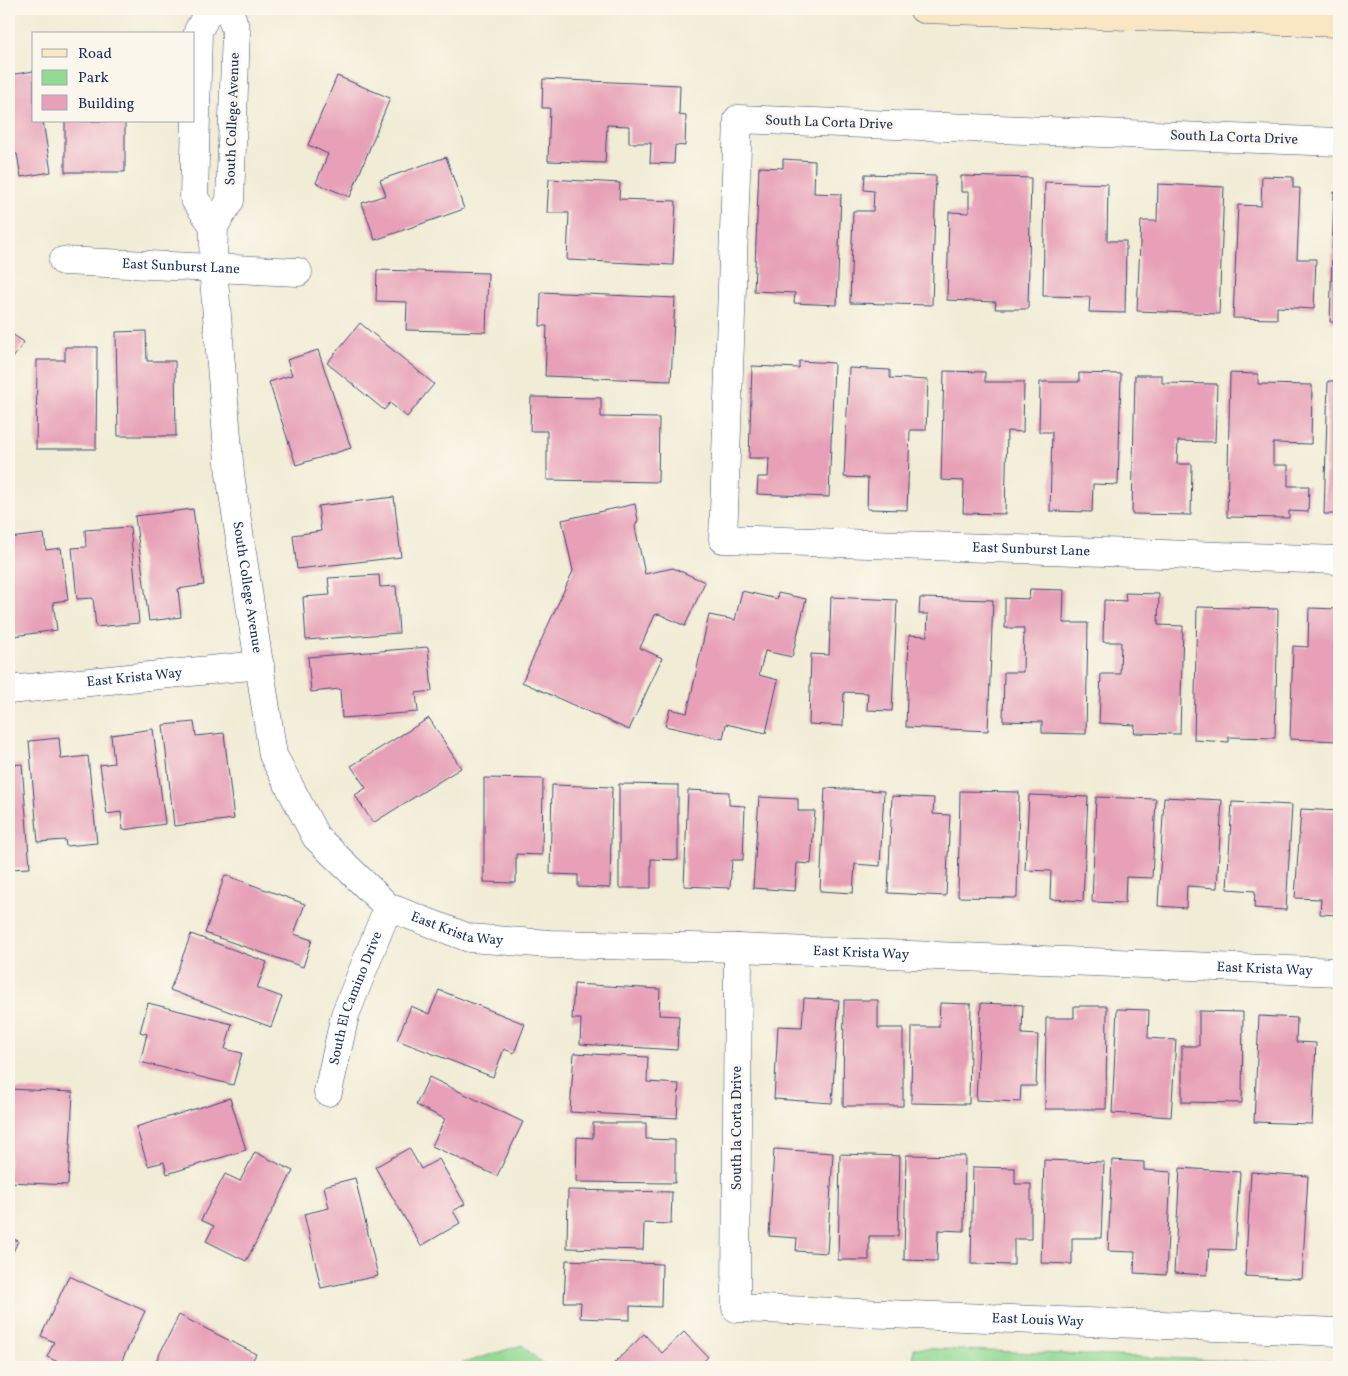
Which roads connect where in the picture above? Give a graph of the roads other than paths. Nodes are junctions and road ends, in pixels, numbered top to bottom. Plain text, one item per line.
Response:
1 (210, 9) edge
2 (229, 9) edge
3 (923, 9) edge
4 (1339, 23) edge
5 (195, 135) junction
6 (233, 137) junction
7 (1339, 142) edge
8 (214, 226) junction
9 (63, 261) dead end
10 (213, 268) junction
11 (298, 272) dead end
12 (723, 539) joint
13 (1339, 560) edge
14 (260, 665) junction
15 (9, 690) edge
16 (388, 907) junction
17 (738, 948) junction
18 (1339, 972) edge
19 (328, 1092) dead end
20 (736, 1308) joint
21 (1339, 1332) edge

1 - 5 street
2 - 6 street, South College Avenue
3 - 4 main road
5 - 6 street
5 - 8 street
6 - 8 street, South College Avenue
7 - 12 street, South La Corta Drive
8 - 10 street, South College Avenue
9 - 10 street, East Sunburst Lane
10 - 11 street, East Sunburst Lane
10 - 14 street, South College Avenue
12 - 13 street, East Sunburst Lane
14 - 15 street, East Krista Way
14 - 16 street, South College Avenue
16 - 17 street, East Krista Way
16 - 19 street, South El Camino Drive
17 - 18 street, East Krista Way
17 - 20 street, South la Corta Drive
20 - 21 street, East Louis Way

